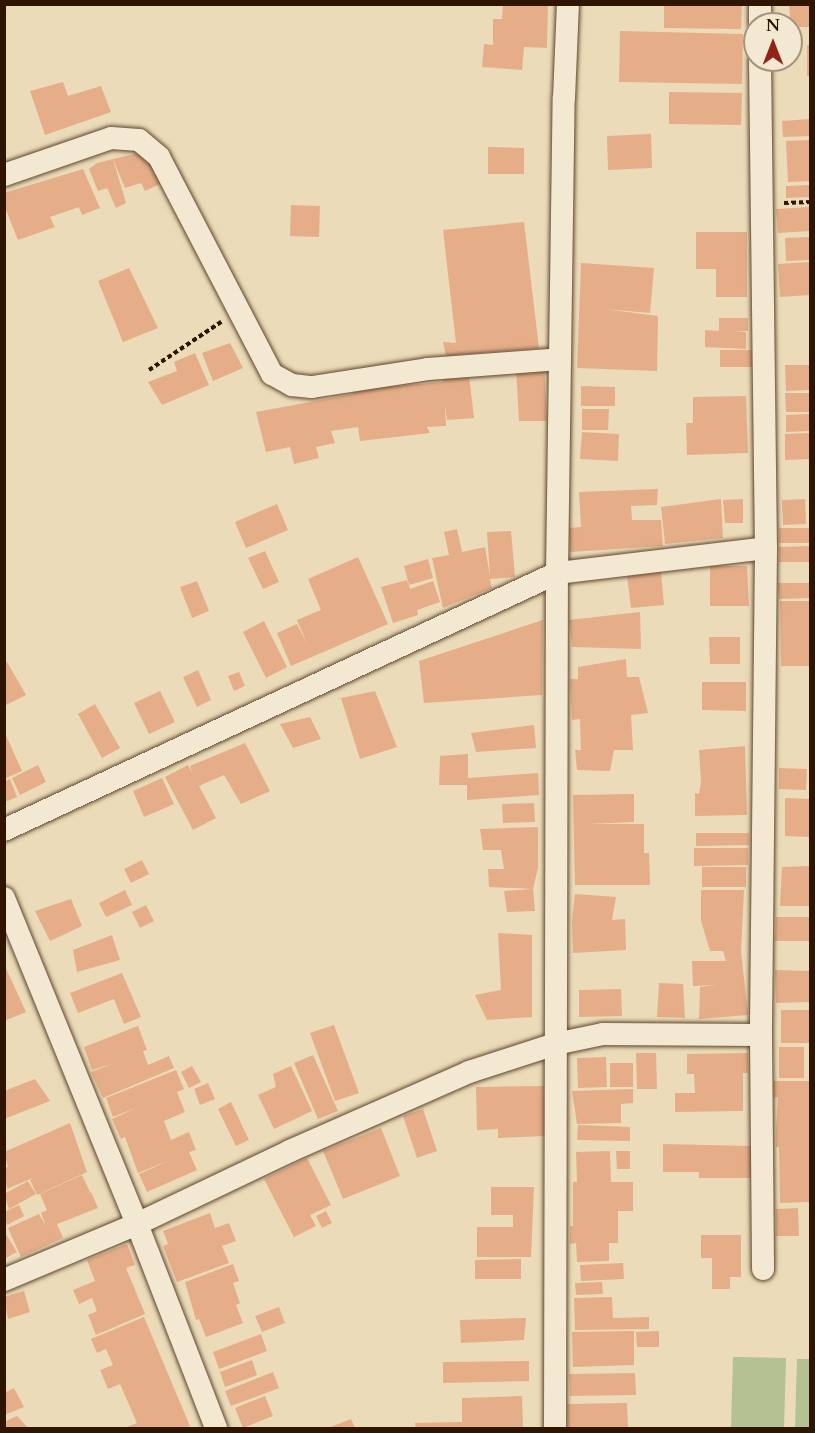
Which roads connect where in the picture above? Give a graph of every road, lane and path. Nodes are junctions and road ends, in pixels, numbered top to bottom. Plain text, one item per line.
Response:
1 (568, 4) edge
2 (760, 72) edge
3 (4, 175) edge
4 (241, 315) junction
5 (560, 359) junction
6 (149, 370) dead end
7 (766, 548) junction
8 (557, 573) junction
9 (4, 830) edge
10 (4, 898) edge
11 (761, 1035) junction
12 (555, 1044) junction
13 (137, 1224) junction
14 (763, 1269) dead end
15 (4, 1280) edge
16 (216, 1428) edge
17 (555, 1428) edge

1 - 5 street
2 - 7 street
3 - 4 street
4 - 5 street
4 - 6 path
5 - 8 street
7 - 8 street
7 - 11 street
8 - 9 street
8 - 12 street
10 - 13 street
11 - 12 street
11 - 14 street
12 - 13 street
12 - 17 street
13 - 15 street
13 - 16 street

